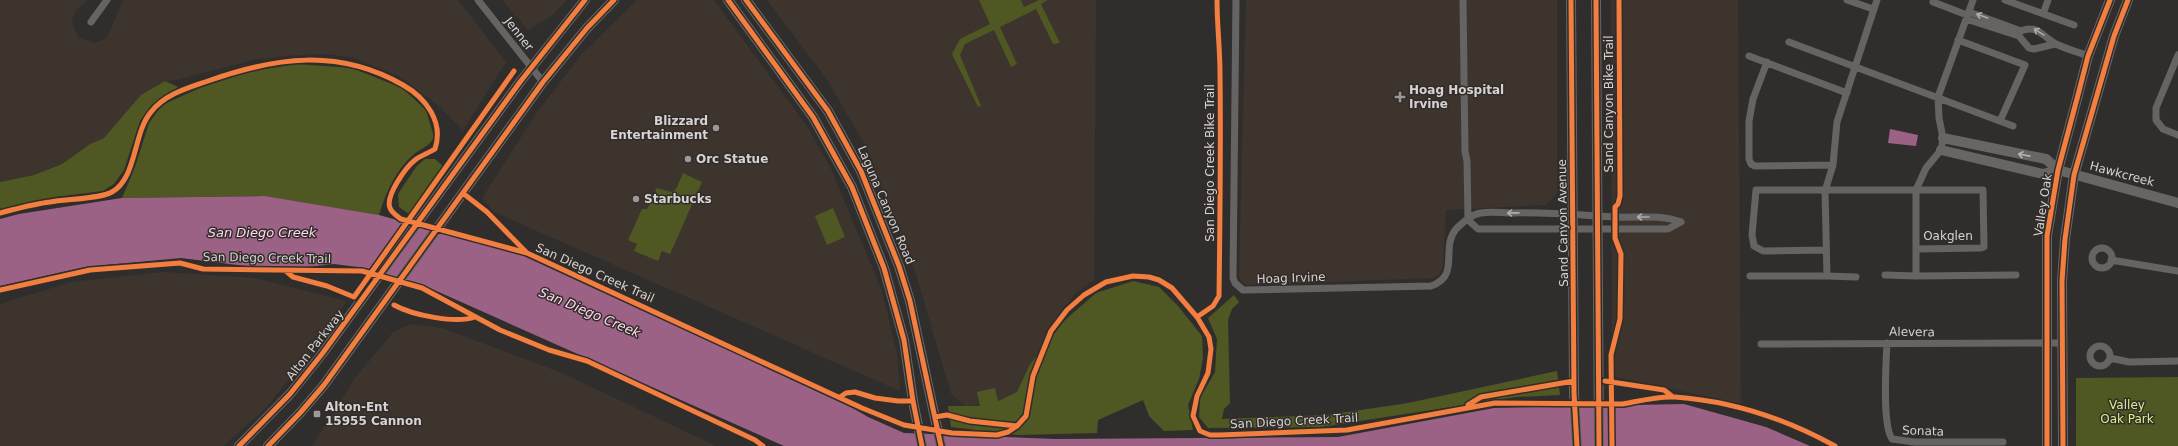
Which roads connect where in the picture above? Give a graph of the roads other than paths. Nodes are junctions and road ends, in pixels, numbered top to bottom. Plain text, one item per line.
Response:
1 (107, 0) edge
2 (478, 0) edge
3 (586, 0) edge
4 (614, 0) edge
5 (728, 0) edge
6 (746, 0) edge
7 (1236, 0) edge
8 (1463, 0) edge
9 (1571, 0) edge
10 (1596, 0) edge
11 (1847, 0) edge
12 (1877, 0) edge
13 (1973, 0) edge
14 (2006, 0) edge
15 (2048, 0) edge
16 (2110, 0) edge
17 (2128, 0) edge
18 (1933, 2) dead end
19 (1873, 9) junction
20 (2043, 14) junction
21 (1967, 15) junction
22 (92, 22) dead end
23 (2074, 25) dead end
24 (2020, 33) junction
25 (1958, 40) junction
26 (1788, 42) dead end
27 (2055, 44) junction
28 (2178, 55) edge
29 (1749, 56) dead end
30 (2088, 56) junction
31 (1766, 62) junction
32 (1854, 66) junction
33 (531, 67) junction
34 (543, 82) junction
35 (1846, 92) junction
36 (1938, 97) junction
37 (2000, 121) junction
38 (2013, 126) dead end
39 (2178, 135) edge
40 (1943, 138) junction
41 (1993, 149) junction
42 (1941, 150) junction
43 (1989, 162) junction
44 (1833, 164) junction
45 (2058, 170) junction
46 (2074, 175) junction
47 (1916, 190) junction
48 (1825, 191) junction
49 (2178, 203) edge
50 (1573, 214) junction
51 (1598, 216) junction
52 (1468, 220) junction
53 (1574, 227) junction
54 (1598, 228) junction
55 (1917, 249) junction
56 (1826, 250) junction
57 (2111, 260) dead end
58 (2178, 271) edge
59 (2016, 274) dead end
60 (1884, 275) dead end
61 (1750, 276) dead end
62 (1827, 276) junction
63 (1856, 276) dead end
64 (1916, 276) junction
65 (2063, 342) junction
66 (1887, 343) junction
67 (2047, 343) junction
68 (1760, 344) dead end
69 (2110, 358) dead end
70 (2178, 361) edge
71 (2003, 442) dead end
72 (239, 446) edge
73 (268, 446) edge
74 (922, 446) edge
75 (941, 446) edge
76 (1577, 446) edge
77 (1599, 446) edge
78 (2047, 446) edge
79 (2063, 446) edge

1 - 22 street
2 - 33 street, Jenner
3 - 33 main road, Alton Parkway
4 - 34 main road
5 - 74 main road, Laguna Canyon Road
6 - 75 main road, Laguna Canyon Road
7 - 52 street, Hoag Irvine
8 - 52 street
9 - 50 main road, Sand Canyon Avenue
10 - 51 main road
11 - 19 street
12 - 19 street
13 - 21 street
14 - 20 street
15 - 20 street
16 - 30 main road, Valley Oak
17 - 46 main road
18 - 21 street
19 - 32 street
20 - 23 street
21 - 24 street
21 - 25 street
27 -> 24 street
24 - 27 street
25 - 36 street
25 - 37 street
26 - 32 street
27 - 30 street
28 - 39 street
29 - 31 street
30 - 45 main road, Valley Oak
31 - 35 street
31 - 44 street
32 - 35 street
32 - 36 street
33 - 34 street, Jenner
33 - 72 main road, Alton Parkway
34 - 73 main road
35 - 44 street
36 - 37 street
36 - 40 street
37 - 38 street
40 - 41 main road
40 - 42 street
41 - 43 main road
45 -> 41 main road
42 - 43 main road
42 - 47 street, Oakglen
43 - 45 main road
44 - 48 street
45 - 46 main road, Hawkcreek
45 - 67 main road, Valley Oak
46 - 49 main road, Hawkcreek
46 - 65 main road
47 - 48 street, Oakglen
47 - 55 street, Oakglen
47 - 55 street, Oakglen
48 - 56 street
48 - 56 street, Oakglen
50 - 51 street, Hoag Irvine
50 -> 52 street, Hoag Irvine
50 - 53 main road, Sand Canyon Avenue
51 - 54 main road
54 -> 51 street, Hoag Irvine
52 - 53 street, Hoag Irvine
53 - 54 street, Hoag Irvine
53 - 76 main road, Sand Canyon Avenue
54 - 77 main road
55 - 64 street
56 - 62 street
57 - 58 street
59 - 64 street
60 - 64 street
61 - 62 street
62 - 63 street
65 - 67 street, Alevera
65 - 79 main road
66 - 67 street, Alevera
66 - 68 street, Alevera
66 - 71 street, Sonata
67 - 78 main road, Valley Oak
69 - 70 street

